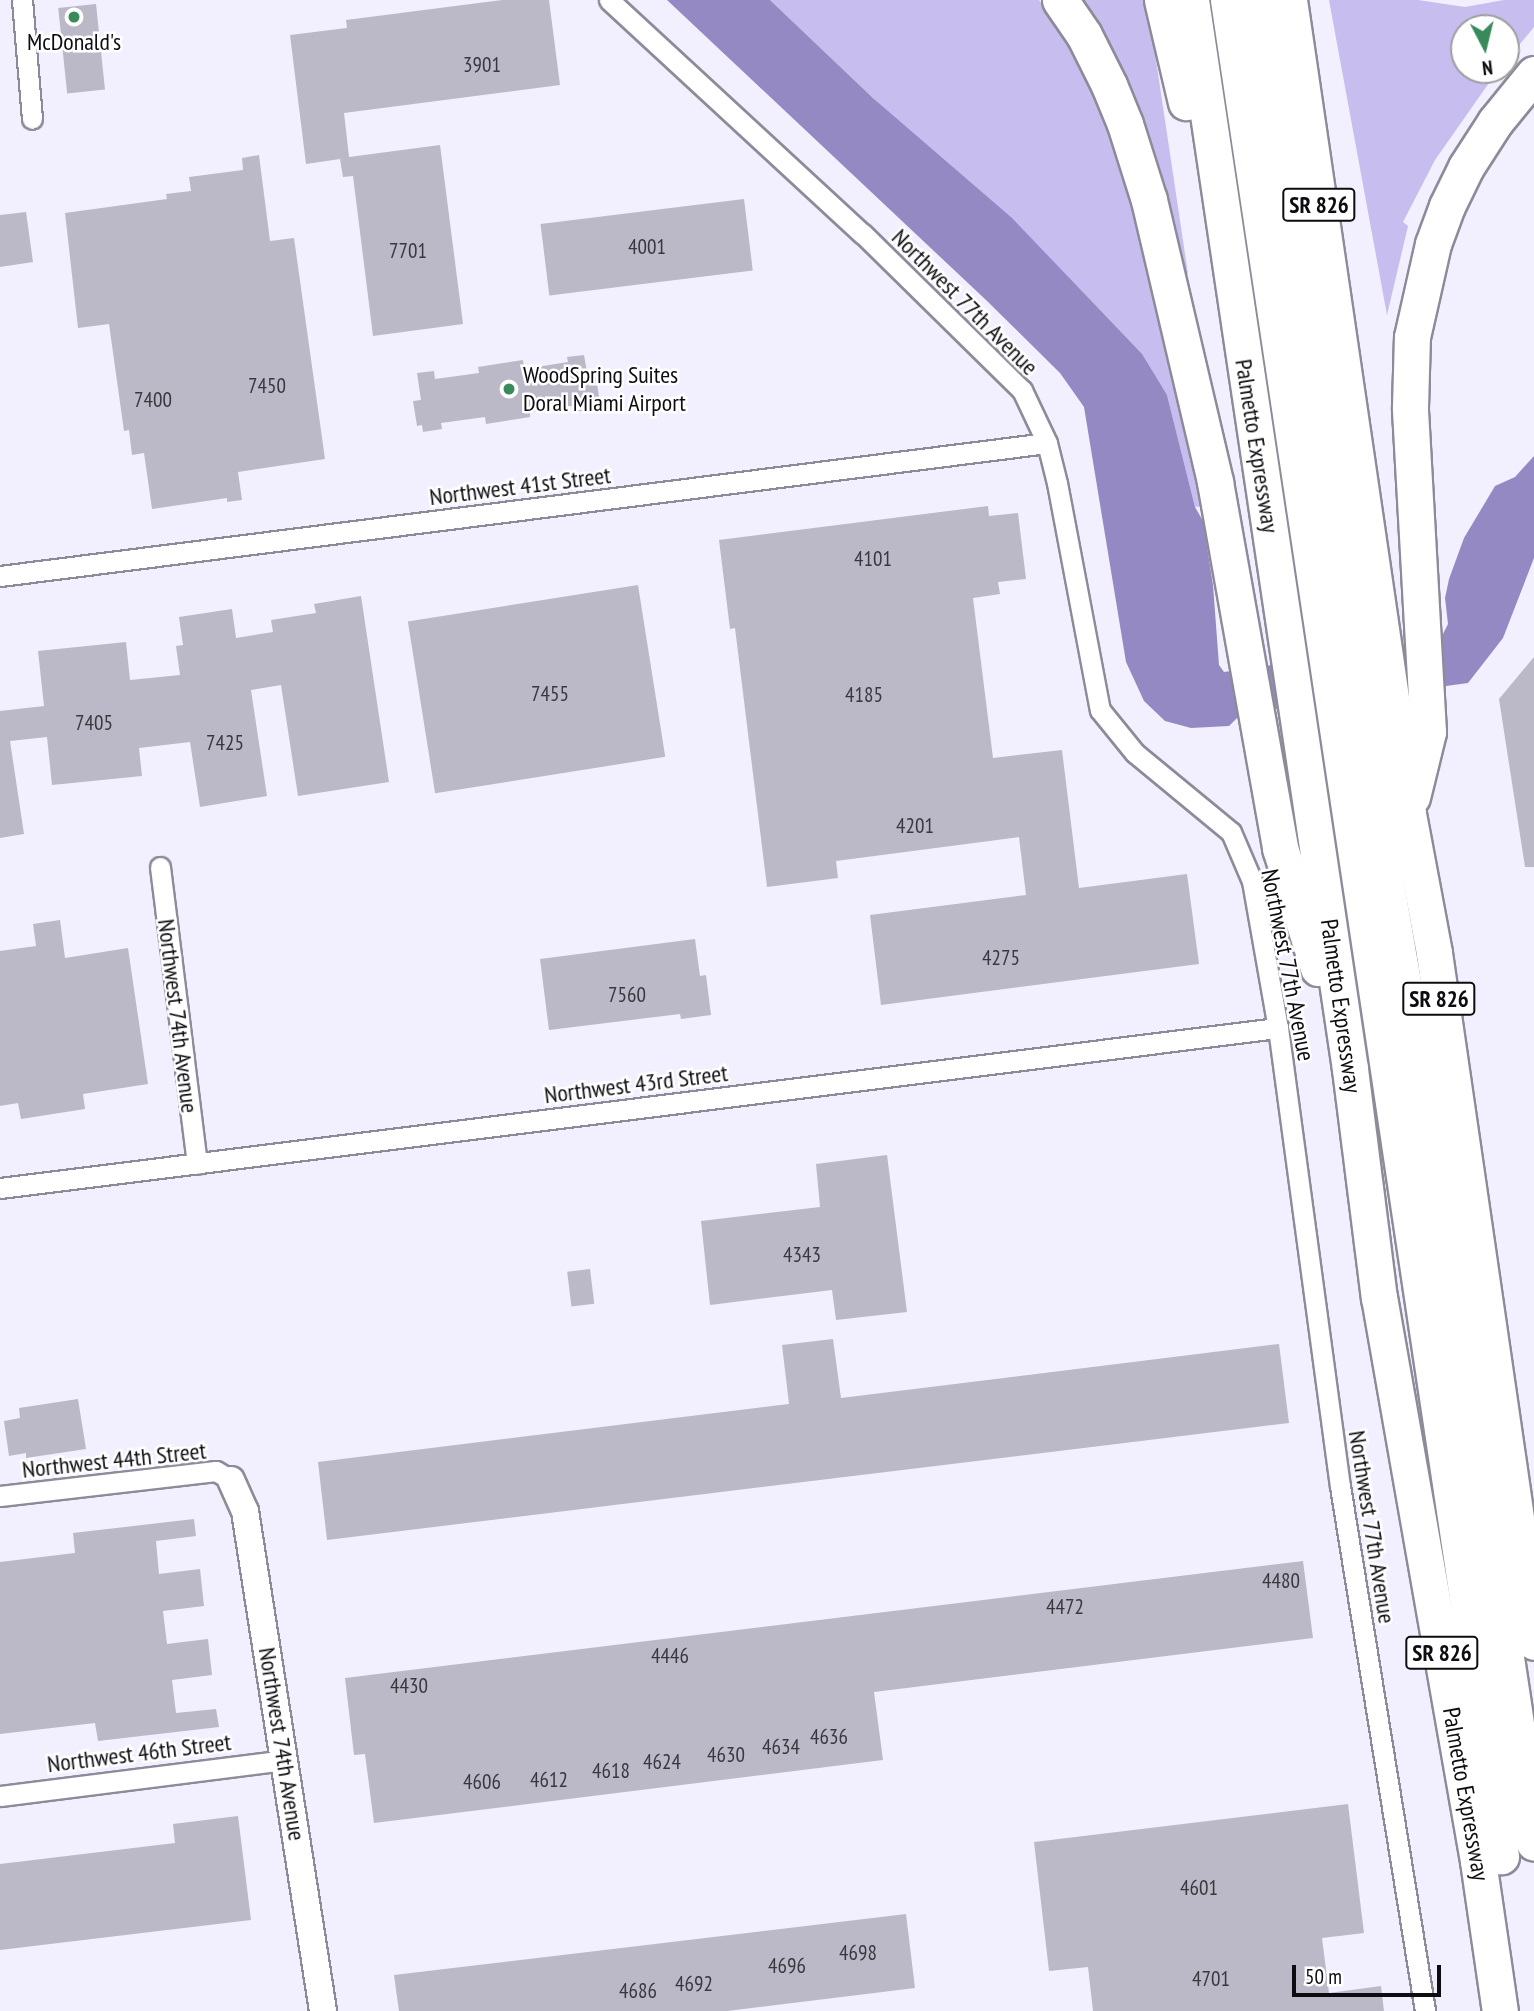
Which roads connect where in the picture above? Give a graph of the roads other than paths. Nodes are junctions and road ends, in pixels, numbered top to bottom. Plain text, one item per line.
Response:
1 (22, 0) edge
2 (609, 0) edge
3 (1060, 0) edge
4 (1162, 0) edge
5 (1191, 0) edge
6 (1228, 0) edge
7 (1257, 0) edge
8 (1289, 0) edge
9 (1534, 74) edge
10 (32, 119) dead end
11 (1234, 292) junction
12 (1046, 443) junction
13 (0, 576) edge
14 (1353, 646) junction
15 (1371, 695) junction
16 (1408, 814) junction
17 (160, 867) dead end
18 (1278, 1028) junction
19 (1350, 1069) junction
20 (197, 1164) junction
21 (0, 1188) edge
22 (231, 1480) joint
23 (0, 1496) edge
24 (1534, 1642) edge
25 (285, 1760) junction
26 (0, 1796) edge
27 (1534, 1843) edge
28 (323, 2011) edge
29 (1425, 2011) edge
30 (1500, 2011) edge
31 (1524, 2011) edge

1 - 10 street
2 - 12 street, Northwest 77th Avenue
3 - 19 highway
4 - 11 highway
5 - 11 highway, Palmetto Expressway / SR 826
6 - 14 highway
7 - 14 highway
8 - 14 highway, SR 826
9 - 16 highway
11 - 19 highway, Palmetto Expressway / SR 826
12 - 13 street, Northwest 41st Street
12 - 18 street, Northwest 77th Avenue
14 - 15 highway, SR 826
14 - 15 highway
15 - 16 highway, SR 826
15 - 27 highway
15 - 31 highway
16 - 24 highway, SR 826
17 - 20 street, Northwest 74th Avenue
18 - 20 street, Northwest 43rd Street
18 - 29 street, Northwest 77th Avenue
19 - 30 highway, Palmetto Expressway / SR 826
20 - 21 street, Northwest 43rd Street
22 - 23 street, Northwest 44th Street
22 - 25 street, Northwest 74th Avenue
25 - 26 street, Northwest 46th Street
25 - 28 street, Northwest 74th Avenue

